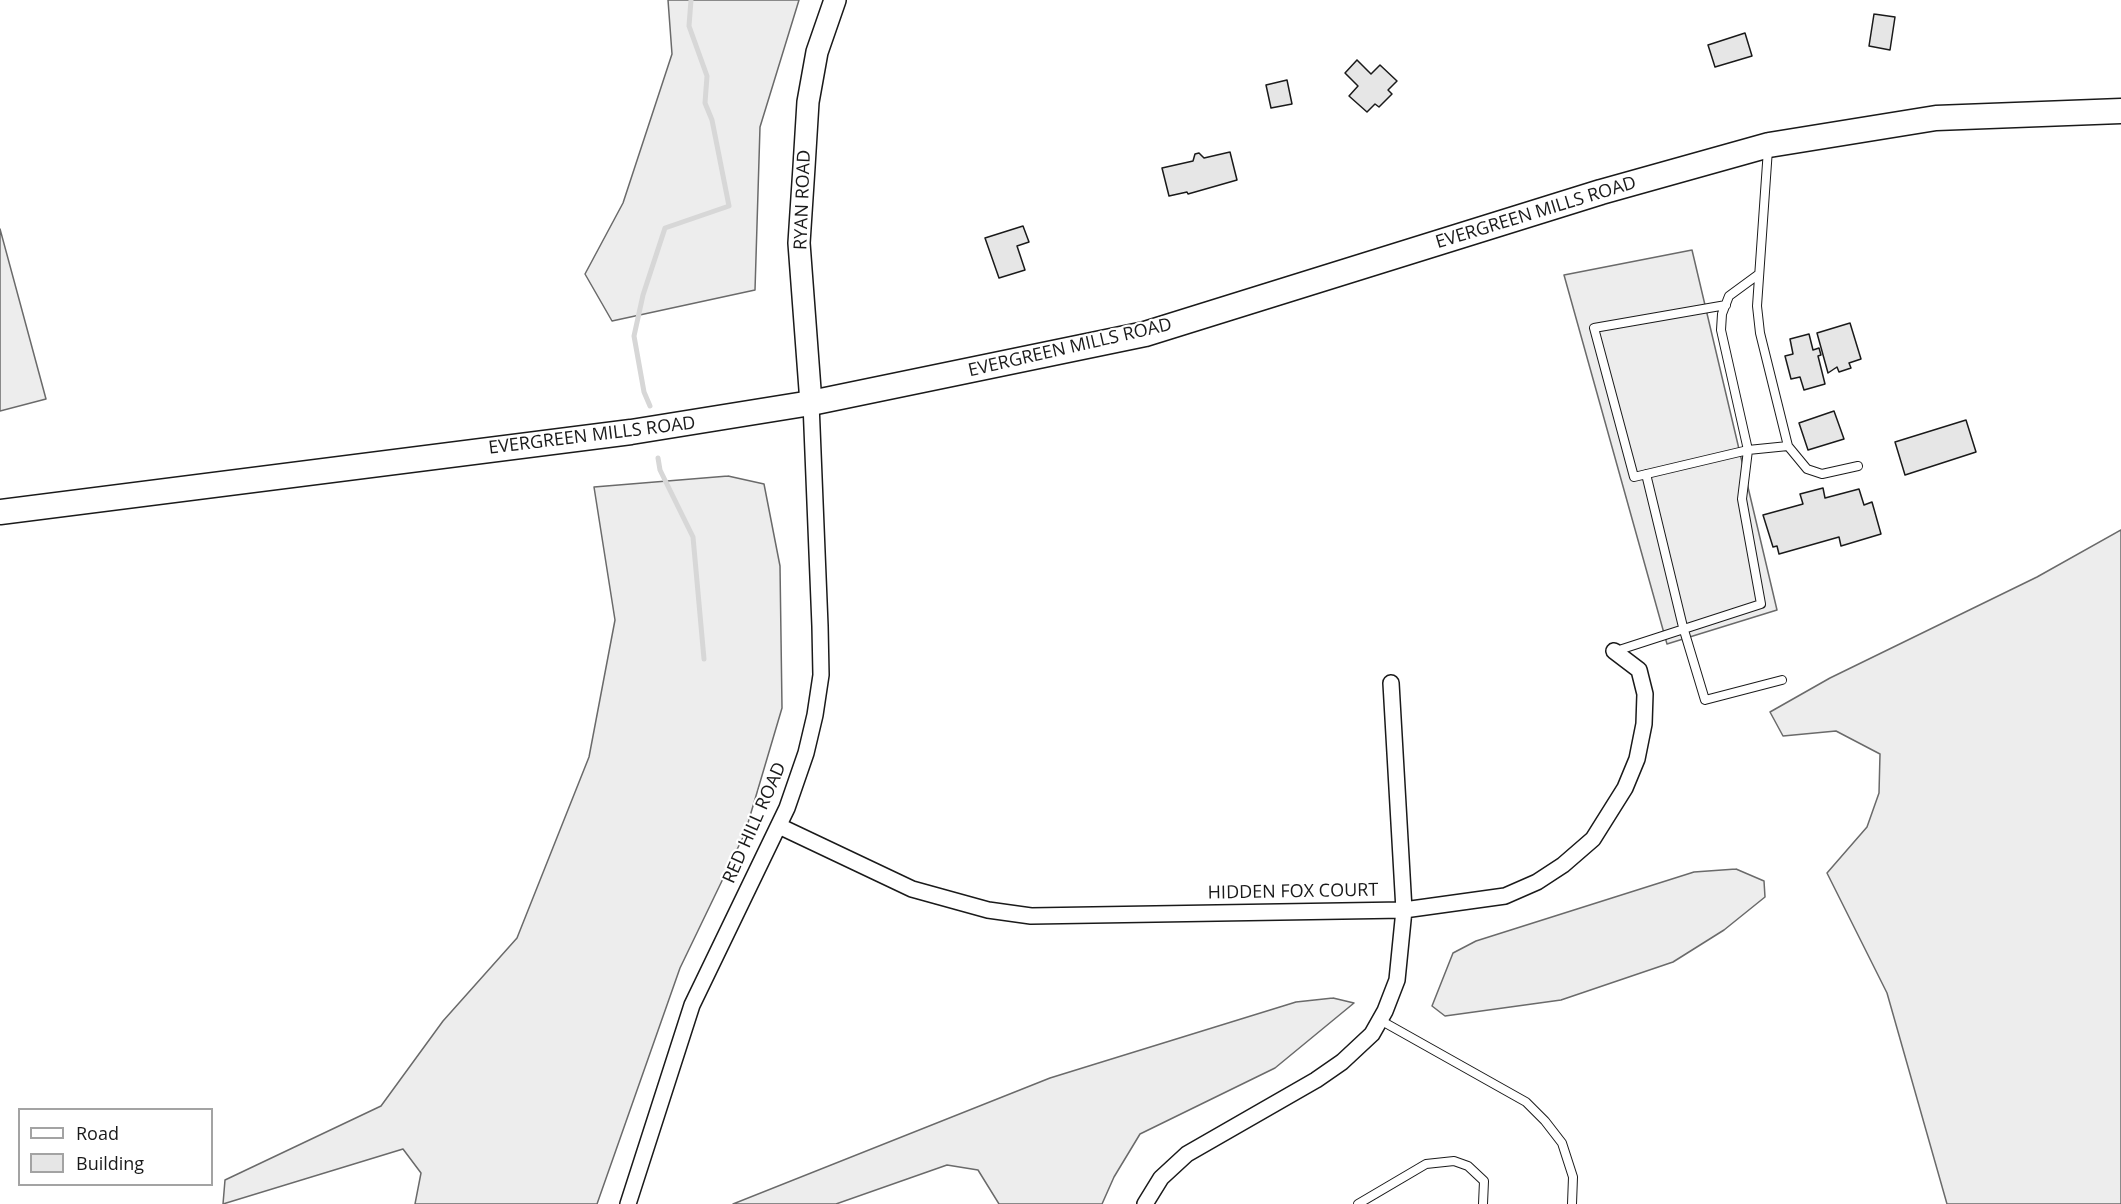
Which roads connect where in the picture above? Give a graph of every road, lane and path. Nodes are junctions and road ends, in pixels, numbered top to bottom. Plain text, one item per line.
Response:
1 (835, 0) edge
2 (2121, 111) edge
3 (1769, 145) junction
4 (1759, 274) junction
5 (1726, 305) junction
6 (811, 403) junction
7 (1788, 446) junction
8 (1748, 450) junction
9 (1858, 466) dead end
10 (1646, 474) junction
11 (0, 512) edge
12 (1683, 627) junction
13 (1614, 651) joint
14 (1782, 680) dead end
15 (1391, 683) dead end
16 (779, 826) junction
17 (1404, 910) junction
18 (1380, 1020) junction
19 (628, 1204) edge
20 (1145, 1204) edge
21 (1358, 1204) edge
22 (1483, 1204) edge
23 (1572, 1204) edge

1 - 6 main road, RYAN ROAD
2 - 3 main road, EVERGREEN MILLS ROAD
3 - 4 lane
3 - 6 main road, EVERGREEN MILLS ROAD
4 - 5 lane
4 - 7 lane
5 - 8 lane
5 - 10 lane
6 - 11 main road, EVERGREEN MILLS ROAD
6 - 16 street, RED HILL ROAD
7 - 8 lane
7 - 9 lane
8 - 10 lane
8 - 12 lane
10 - 12 lane
12 - 13 lane
12 - 14 lane
13 - 17 street, HIDDEN FOX COURT
15 - 17 street
16 - 17 street, HIDDEN FOX COURT
16 - 19 street, RED HILL ROAD
17 - 18 street
18 - 20 street
18 - 23 lane
21 - 22 lane

